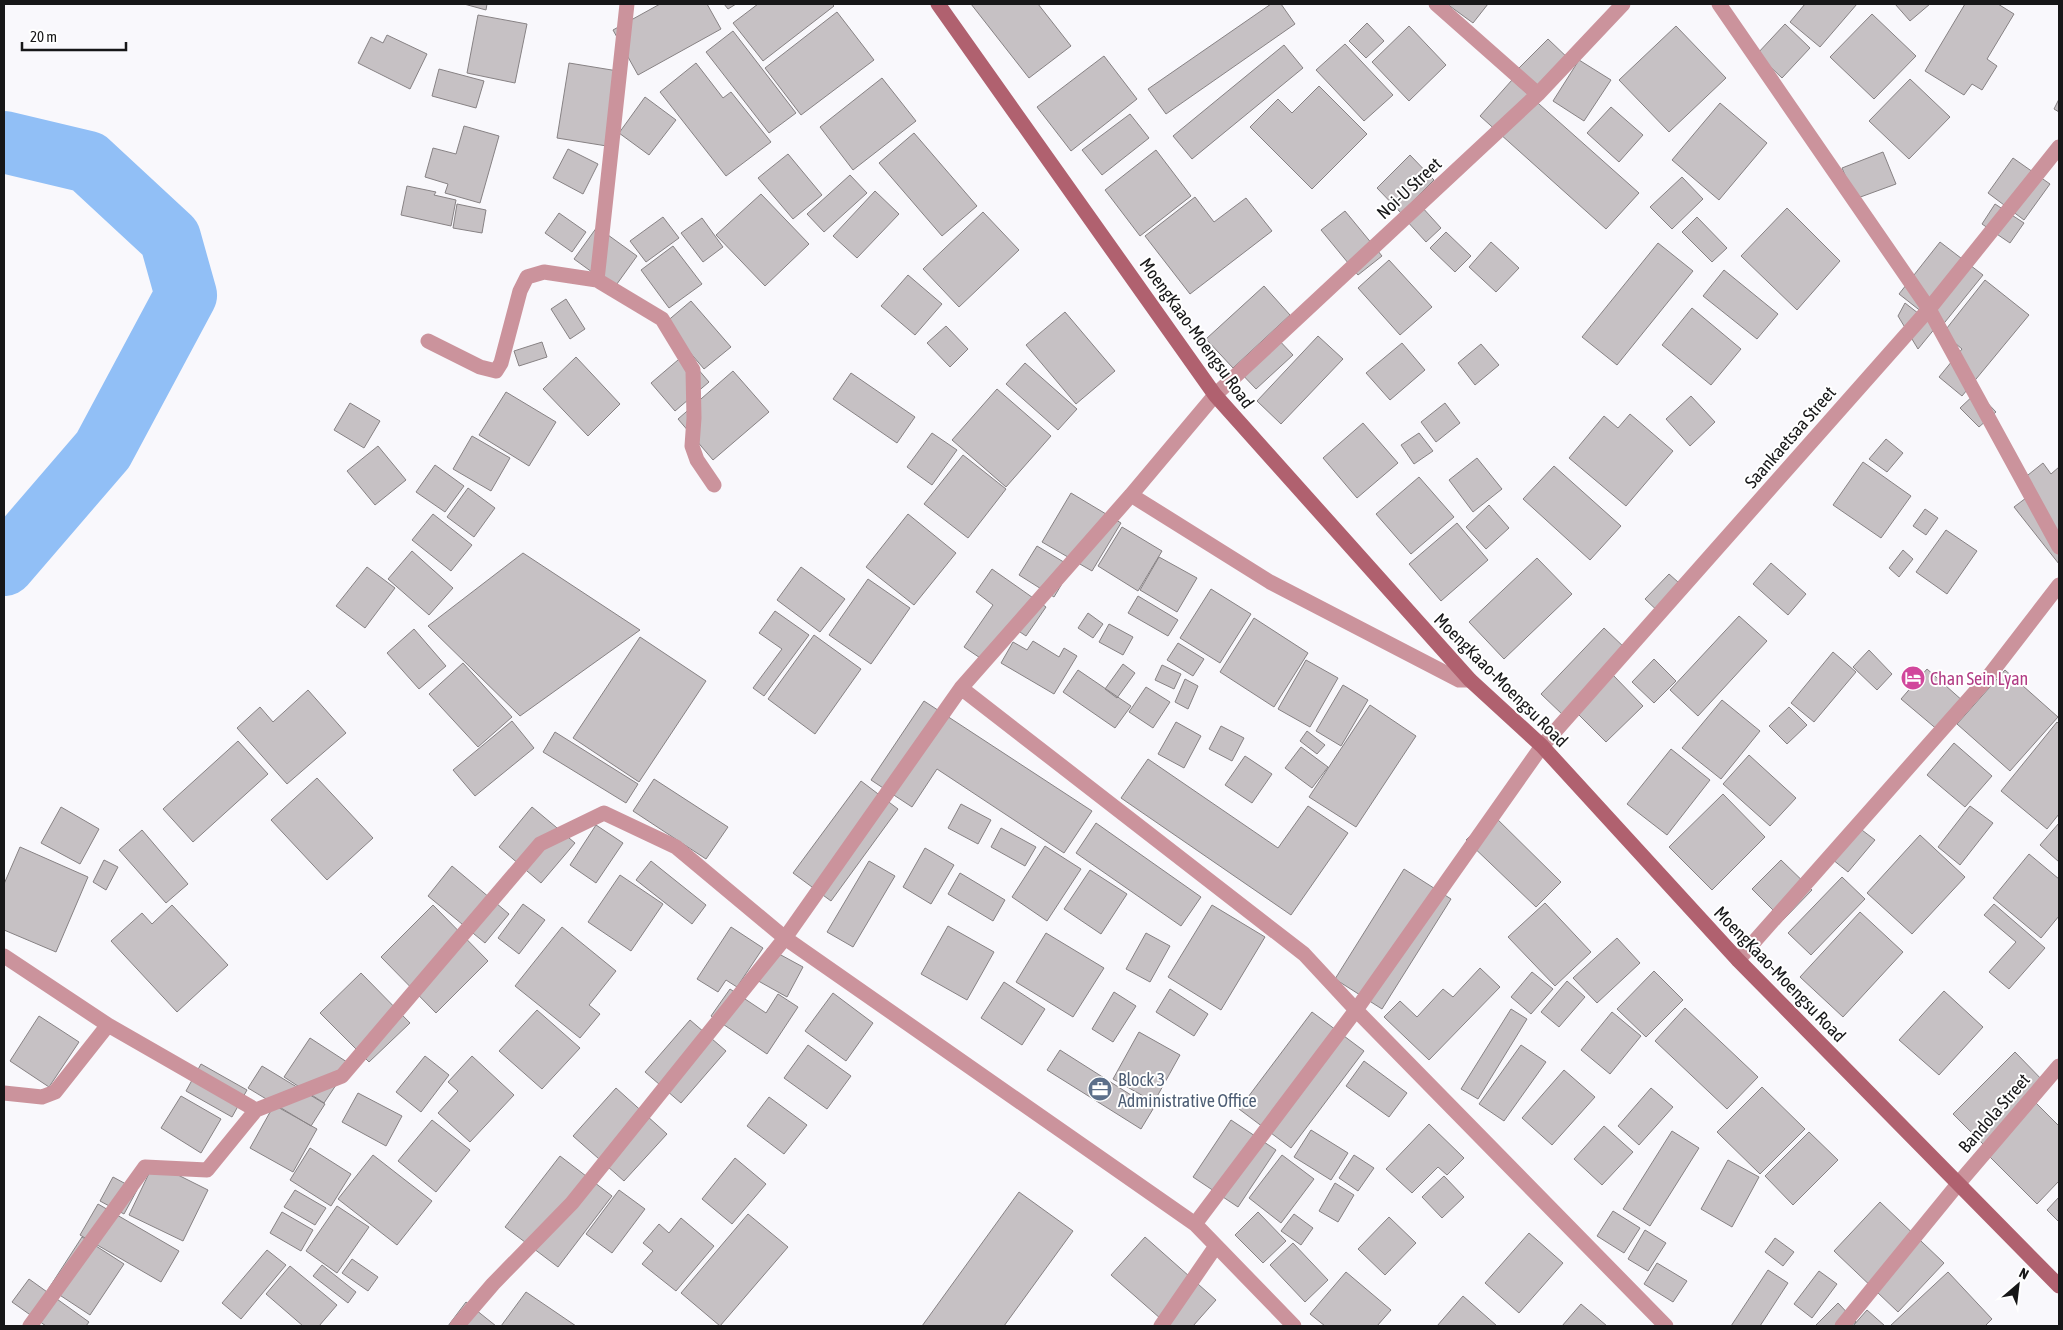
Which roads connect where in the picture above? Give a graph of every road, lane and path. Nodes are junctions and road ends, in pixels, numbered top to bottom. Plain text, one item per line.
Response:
1 (628, 4) edge
2 (938, 4) edge
3 (1436, 4) edge
4 (1623, 4) edge
5 (1719, 4) edge
6 (1538, 94) junction
7 (2059, 147) edge
8 (597, 280) junction
9 (1928, 309) junction
10 (428, 341) dead end
11 (1214, 395) junction
12 (714, 485) dead end
13 (1131, 496) junction
14 (2059, 547) edge
15 (2059, 585) edge
16 (1470, 680) junction
17 (961, 688) junction
18 (1542, 746) junction
19 (785, 938) junction
20 (4, 956) edge
21 (1738, 960) junction
22 (1356, 1010) junction
23 (108, 1025) junction
24 (2059, 1066) edge
25 (4, 1093) edge
26 (256, 1110) junction
27 (1958, 1184) junction
28 (1195, 1224) junction
29 (1216, 1246) junction
30 (2059, 1286) edge
31 (30, 1326) edge
32 (457, 1326) edge
33 (1161, 1326) edge
34 (1294, 1326) edge
35 (1666, 1326) edge
36 (1842, 1326) edge

1 - 8 street
2 - 11 main road, MoengKaao-Moengsu Road
3 - 6 street
4 - 6 street, Noi-U Street
5 - 9 street
6 - 11 street, Noi-U Street
7 - 9 street, Saankaetsaa Street
8 - 10 street
8 - 12 street
9 - 14 street
9 - 18 street, Saankaetsaa Street
11 - 13 street, Noi-U Street
11 - 16 main road, MoengKaao-Moengsu Road
13 - 16 street
13 - 17 street, Noi-U Street
15 - 21 street
16 - 18 main road, MoengKaao-Moengsu Road
17 - 19 street, Noi-U Street
17 - 22 street
18 - 21 main road, MoengKaao-Moengsu Road
18 - 22 street, Saankaetsaa Street
19 - 26 street
19 - 28 street
19 - 32 street, Noi-U Street
20 - 23 street
21 - 27 main road, MoengKaao-Moengsu Road
22 - 28 street, Saankaetsaa Street
22 - 35 street
23 - 25 street
23 - 26 street
24 - 27 street, Bandola Street
26 - 31 street
27 - 30 main road, MoengKaao-Moengsu Road
27 - 36 street, Bandola Street
28 - 29 street
29 - 33 street
29 - 34 street

